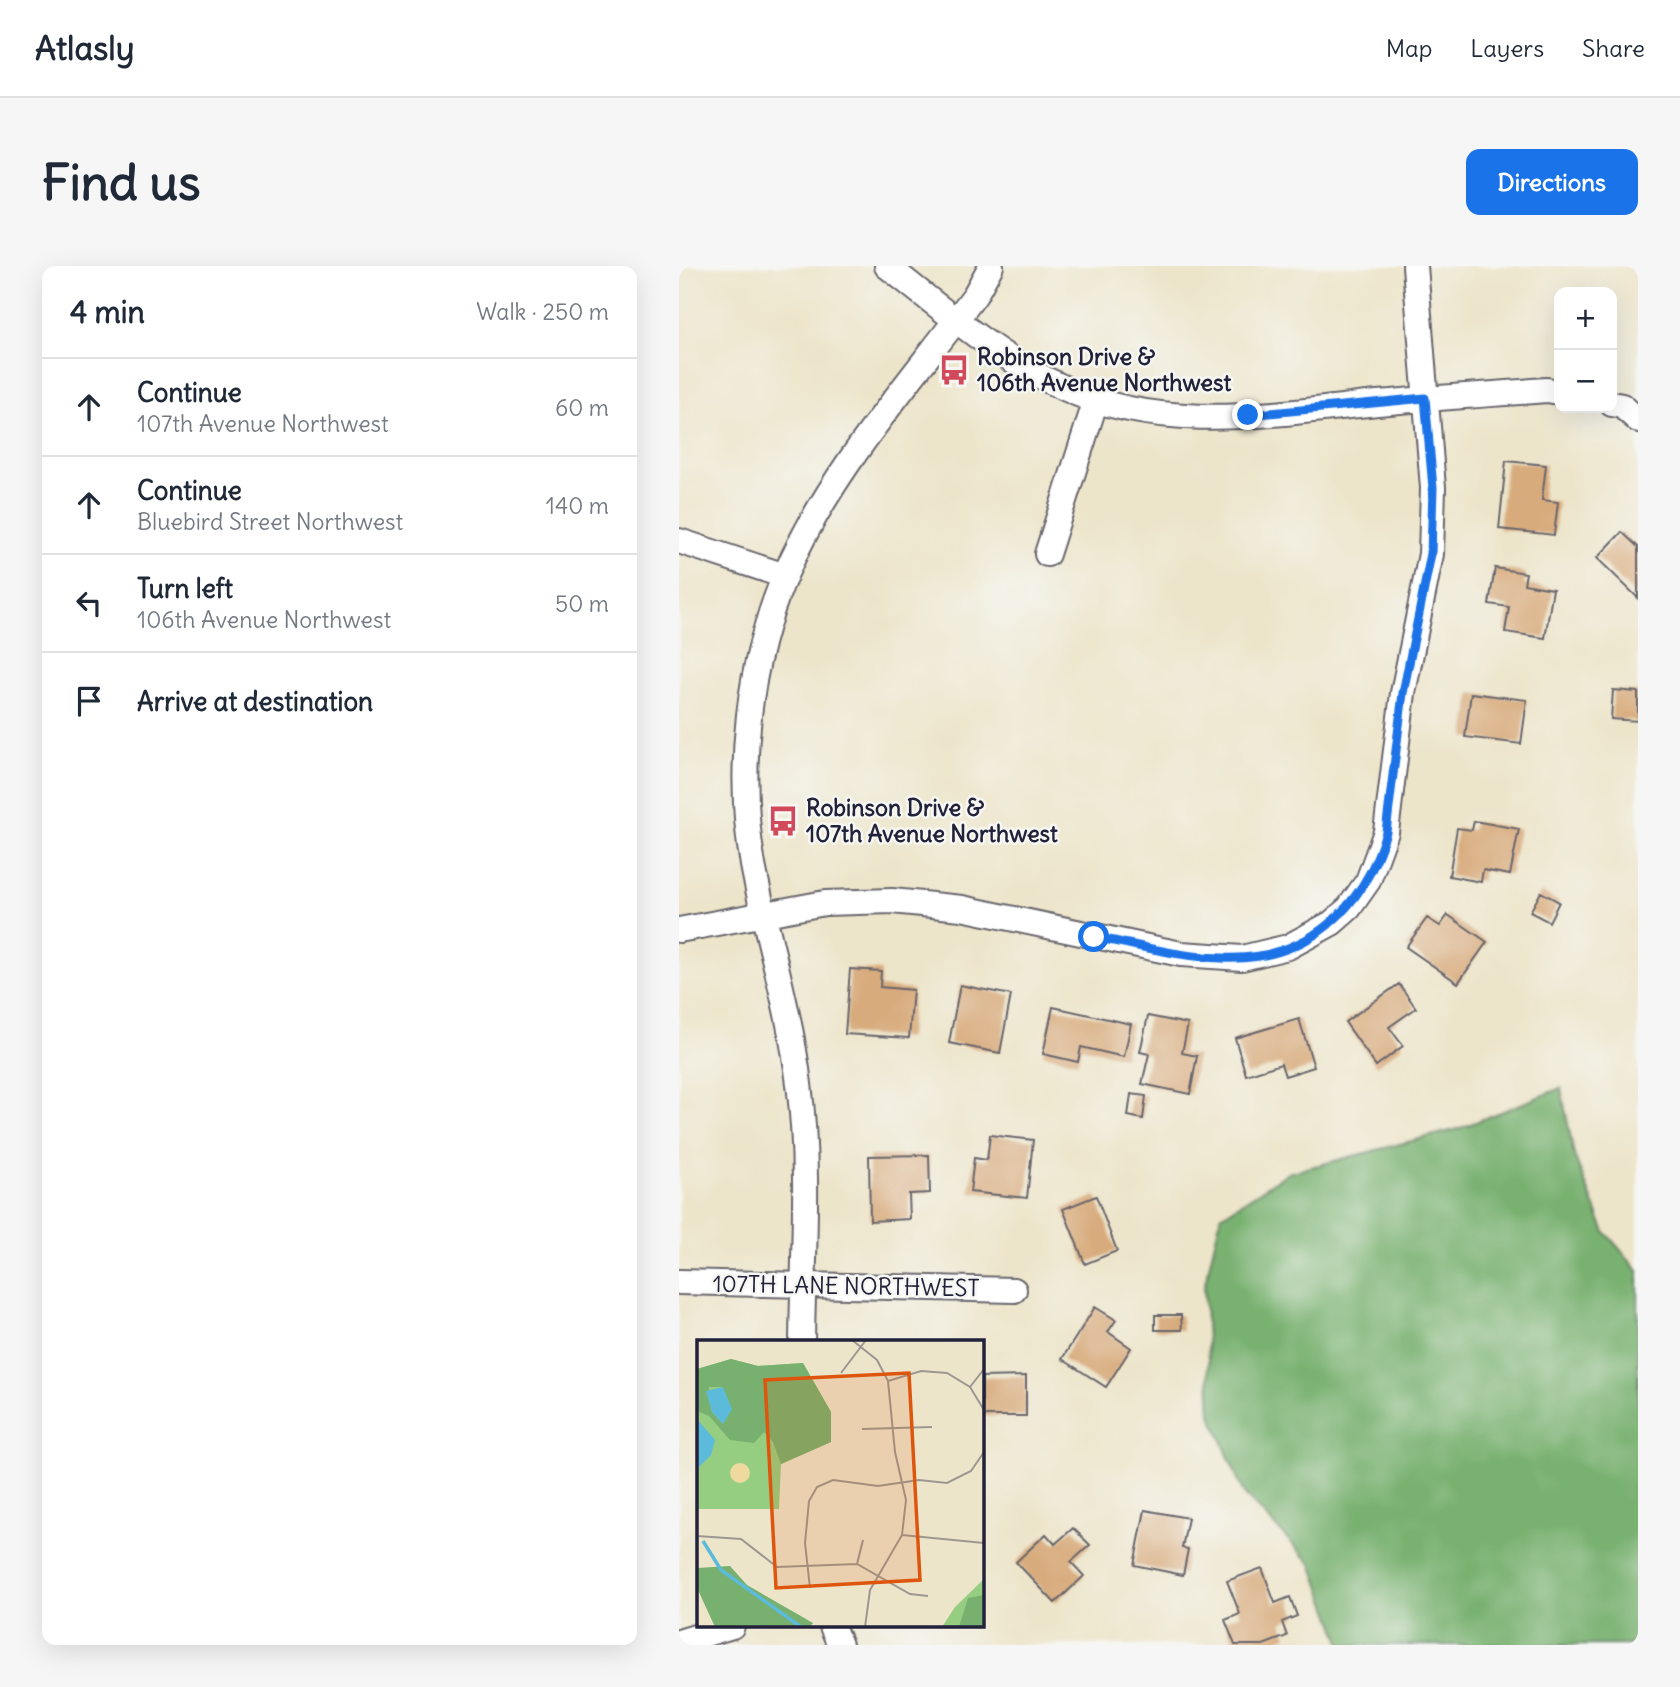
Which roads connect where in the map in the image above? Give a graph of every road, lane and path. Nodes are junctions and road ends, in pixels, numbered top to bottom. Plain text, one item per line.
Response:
1 (887, 266) edge
2 (991, 266) edge
3 (1415, 266) edge
4 (956, 320) junction
5 (1554, 391) edge
6 (1425, 398) junction
7 (1096, 400) junction
8 (1617, 405) edge
9 (1638, 420) edge
10 (679, 541) edge
11 (1047, 554) dead end
12 (785, 576) junction
13 (765, 915) junction
14 (679, 930) edge
15 (679, 1282) edge
16 (803, 1286) junction
17 (1014, 1290) dead end
18 (802, 1340) edge
19 (725, 1628) edge
20 (833, 1628) edge
21 (679, 1643) edge
22 (840, 1645) edge

1 - 4 street
2 - 4 street
3 - 6 street
4 - 7 street
4 - 12 street
5 - 6 street
6 - 7 street
6 - 13 street
7 - 11 street
8 - 9 street
10 - 12 street
12 - 13 street
13 - 14 street
13 - 16 street
15 - 16 street, 107TH LANE NORTHWEST
16 - 17 street, 107TH LANE NORTHWEST
16 - 18 street
19 - 21 street
20 - 22 street

